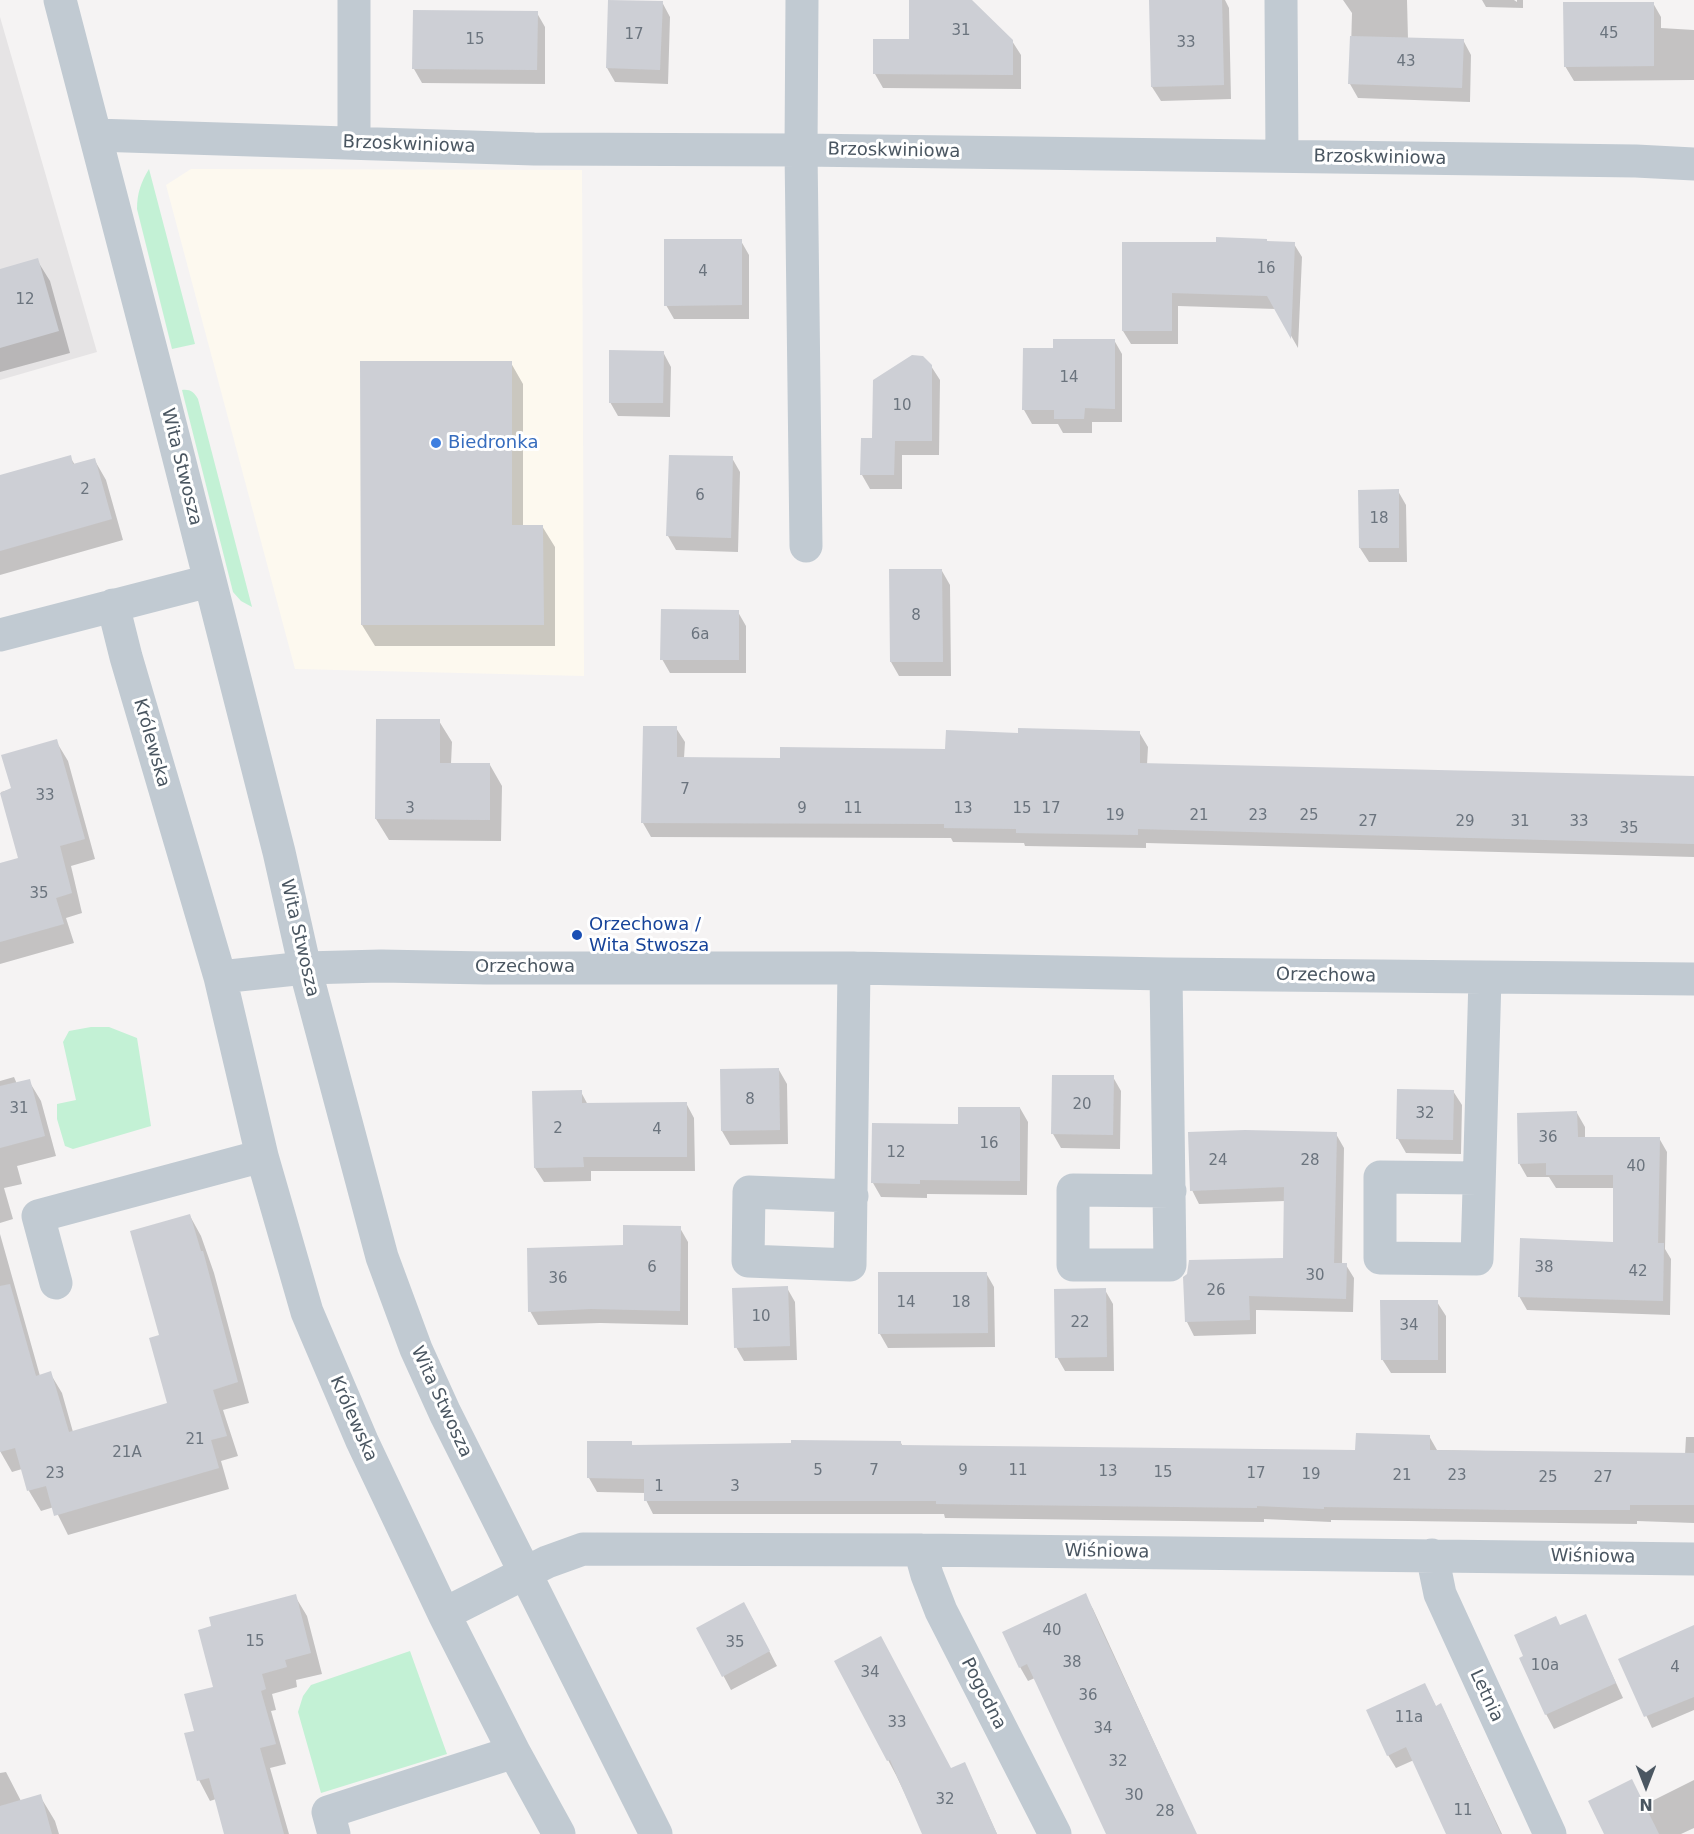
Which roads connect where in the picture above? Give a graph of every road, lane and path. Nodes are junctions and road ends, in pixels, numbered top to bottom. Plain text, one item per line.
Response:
1 (60, 0) edge
2 (354, 0) edge
3 (802, 0) edge
4 (1281, 0) edge
5 (95, 135) junction
6 (354, 143) junction
7 (801, 150) junction
8 (1282, 156) junction
9 (1694, 164) edge
10 (806, 546) dead end
11 (209, 581) junction
12 (113, 605) junction
13 (0, 635) edge
14 (305, 968) junction
15 (854, 968) junction
16 (1166, 974) junction
17 (220, 977) junction
18 (1485, 978) junction
19 (1694, 979) edge
20 (262, 1156) junction
21 (1478, 1178) dead end
22 (1170, 1191) dead end
23 (852, 1196) dead end
24 (56, 1283) dead end
25 (920, 1550) junction
26 (1432, 1555) junction
27 (1694, 1559) edge
28 (525, 1573) junction
29 (444, 1614) junction
30 (514, 1752) junction
31 (334, 1834) edge
32 (559, 1834) edge
33 (656, 1834) edge
34 (1055, 1834) edge
35 (1550, 1834) edge

1 - 5 street, Wita Stwosza
2 - 6 street
3 - 7 street
4 - 8 street
5 - 6 street, Brzoskwiniowa
5 - 11 street, Wita Stwosza
6 - 7 street, Brzoskwiniowa
7 - 8 street, Brzoskwiniowa
7 - 10 street
8 - 9 street, Brzoskwiniowa
11 - 12 street
11 - 14 street, Wita Stwosza
12 - 13 street
12 - 17 street, Królewska
14 - 15 street, Orzechowa
14 - 17 street
14 - 28 street, Wita Stwosza
15 - 16 street, Orzechowa
15 - 23 street
16 - 18 street, Orzechowa
16 - 22 street
17 - 20 street, Królewska
18 - 19 street, Orzechowa
18 - 21 street
20 - 24 street
20 - 29 street, Królewska
25 - 26 street, Wiśniowa
25 - 28 street, Wiśniowa
25 - 34 street, Pogodna
26 - 27 street, Wiśniowa
26 - 35 street, Letnia
28 - 29 street, Wiśniowa
28 - 33 street, Wita Stwosza
29 - 30 street, Królewska
30 - 31 street
30 - 32 street, Królewska

